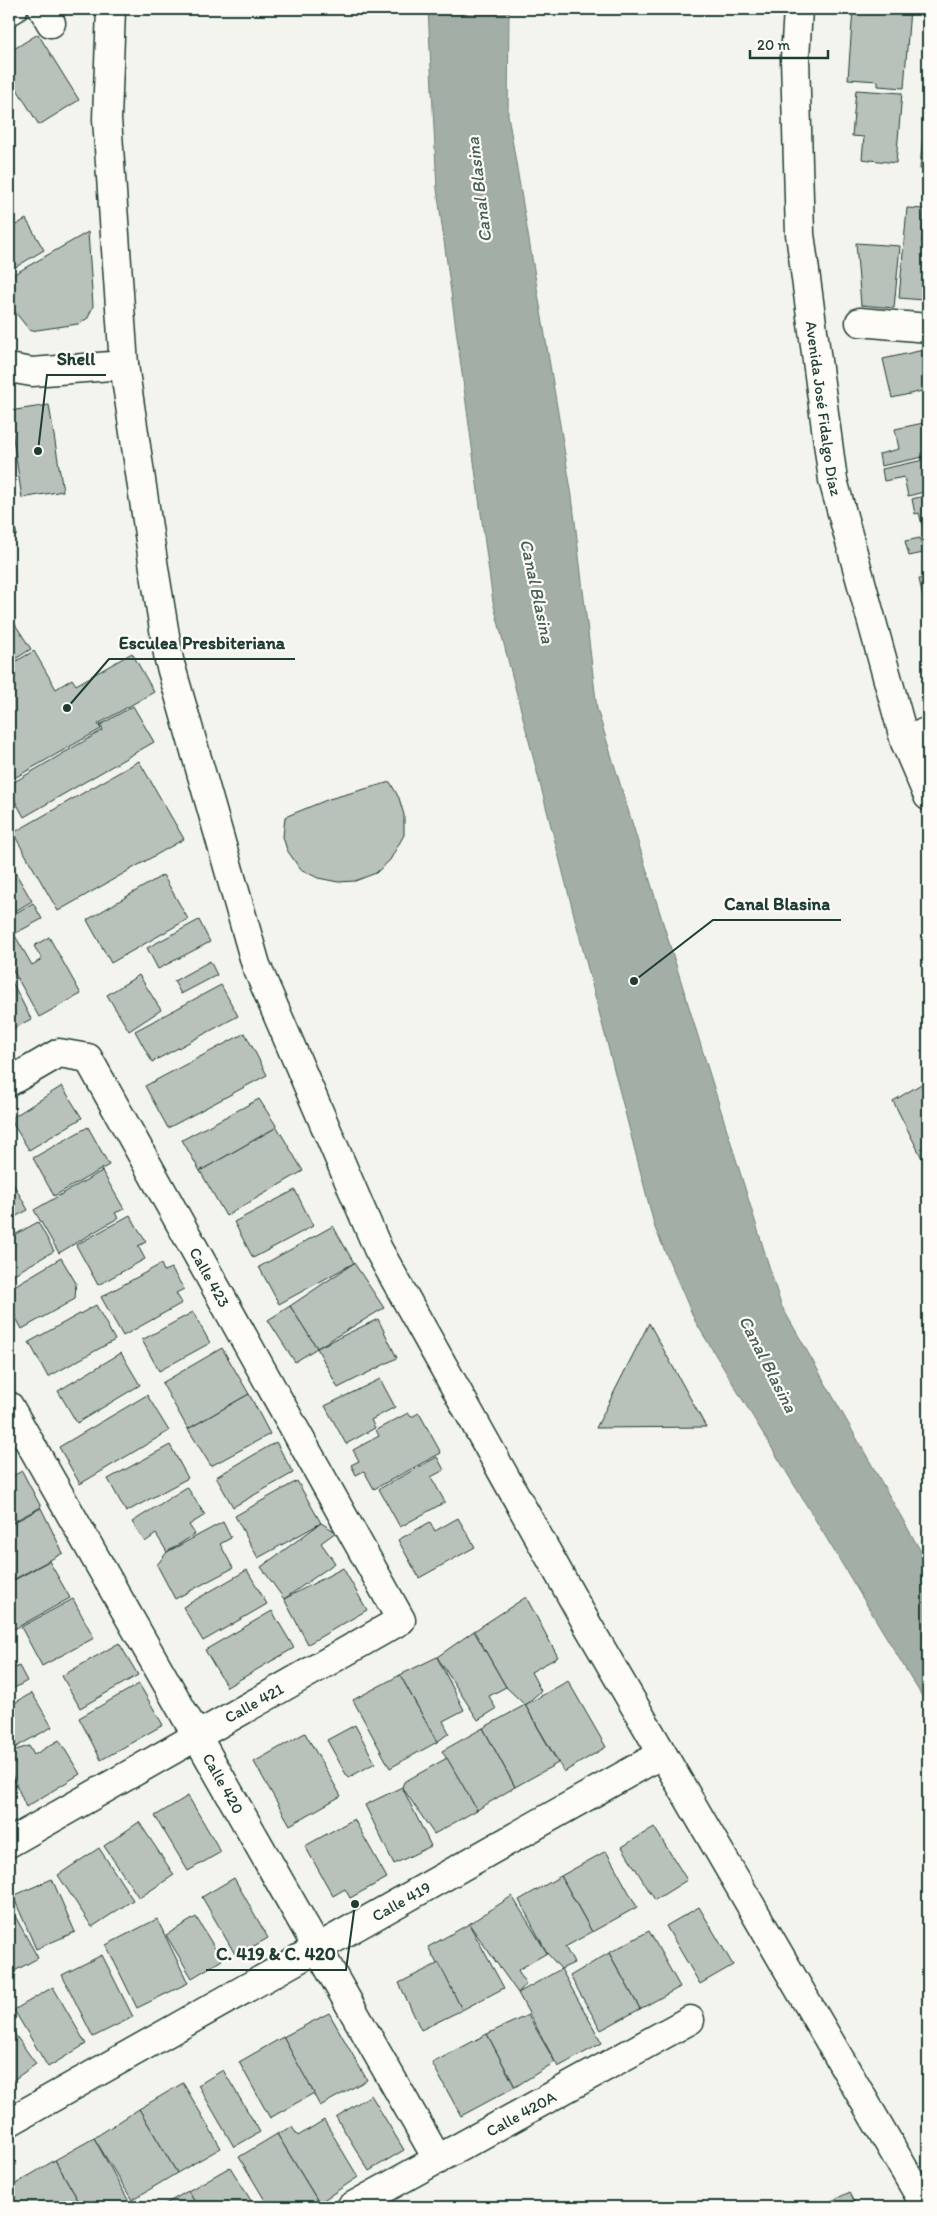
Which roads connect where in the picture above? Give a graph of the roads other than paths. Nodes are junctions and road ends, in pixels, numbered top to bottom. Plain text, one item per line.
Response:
1 (13, 9) edge
2 (110, 9) edge
3 (798, 9) edge
4 (9, 11) edge
5 (860, 322) dead end
6 (928, 328) edge
7 (124, 365) junction
8 (9, 368) edge
9 (917, 737) edge
10 (928, 796) edge
11 (9, 1082) edge
12 (9, 1406) edge
13 (345, 1522) joint
14 (197, 1736) junction
15 (662, 1754) junction
16 (9, 1843) edge
17 (316, 1948) junction
18 (690, 2020) dead end
19 (9, 2122) edge
20 (438, 2160) junction
21 (351, 2207) edge
22 (926, 2207) edge

1 - 4 street
2 - 7 street
3 - 9 street, Avenida José Fidalgo Díaz
5 - 6 street
7 - 8 street
7 - 15 street
9 - 10 street, Avenida José Fidalgo Díaz
11 - 13 street, Calle 423
12 - 14 street, Calle 420
13 - 14 street, Calle 421
14 - 16 street, Calle 421
14 - 17 street, Calle 420
15 - 17 street, Calle 419
15 - 22 street
17 - 19 street, Calle 419
17 - 20 street, Calle 420
18 - 20 street, Calle 420A
20 - 21 street, Calle 420A

